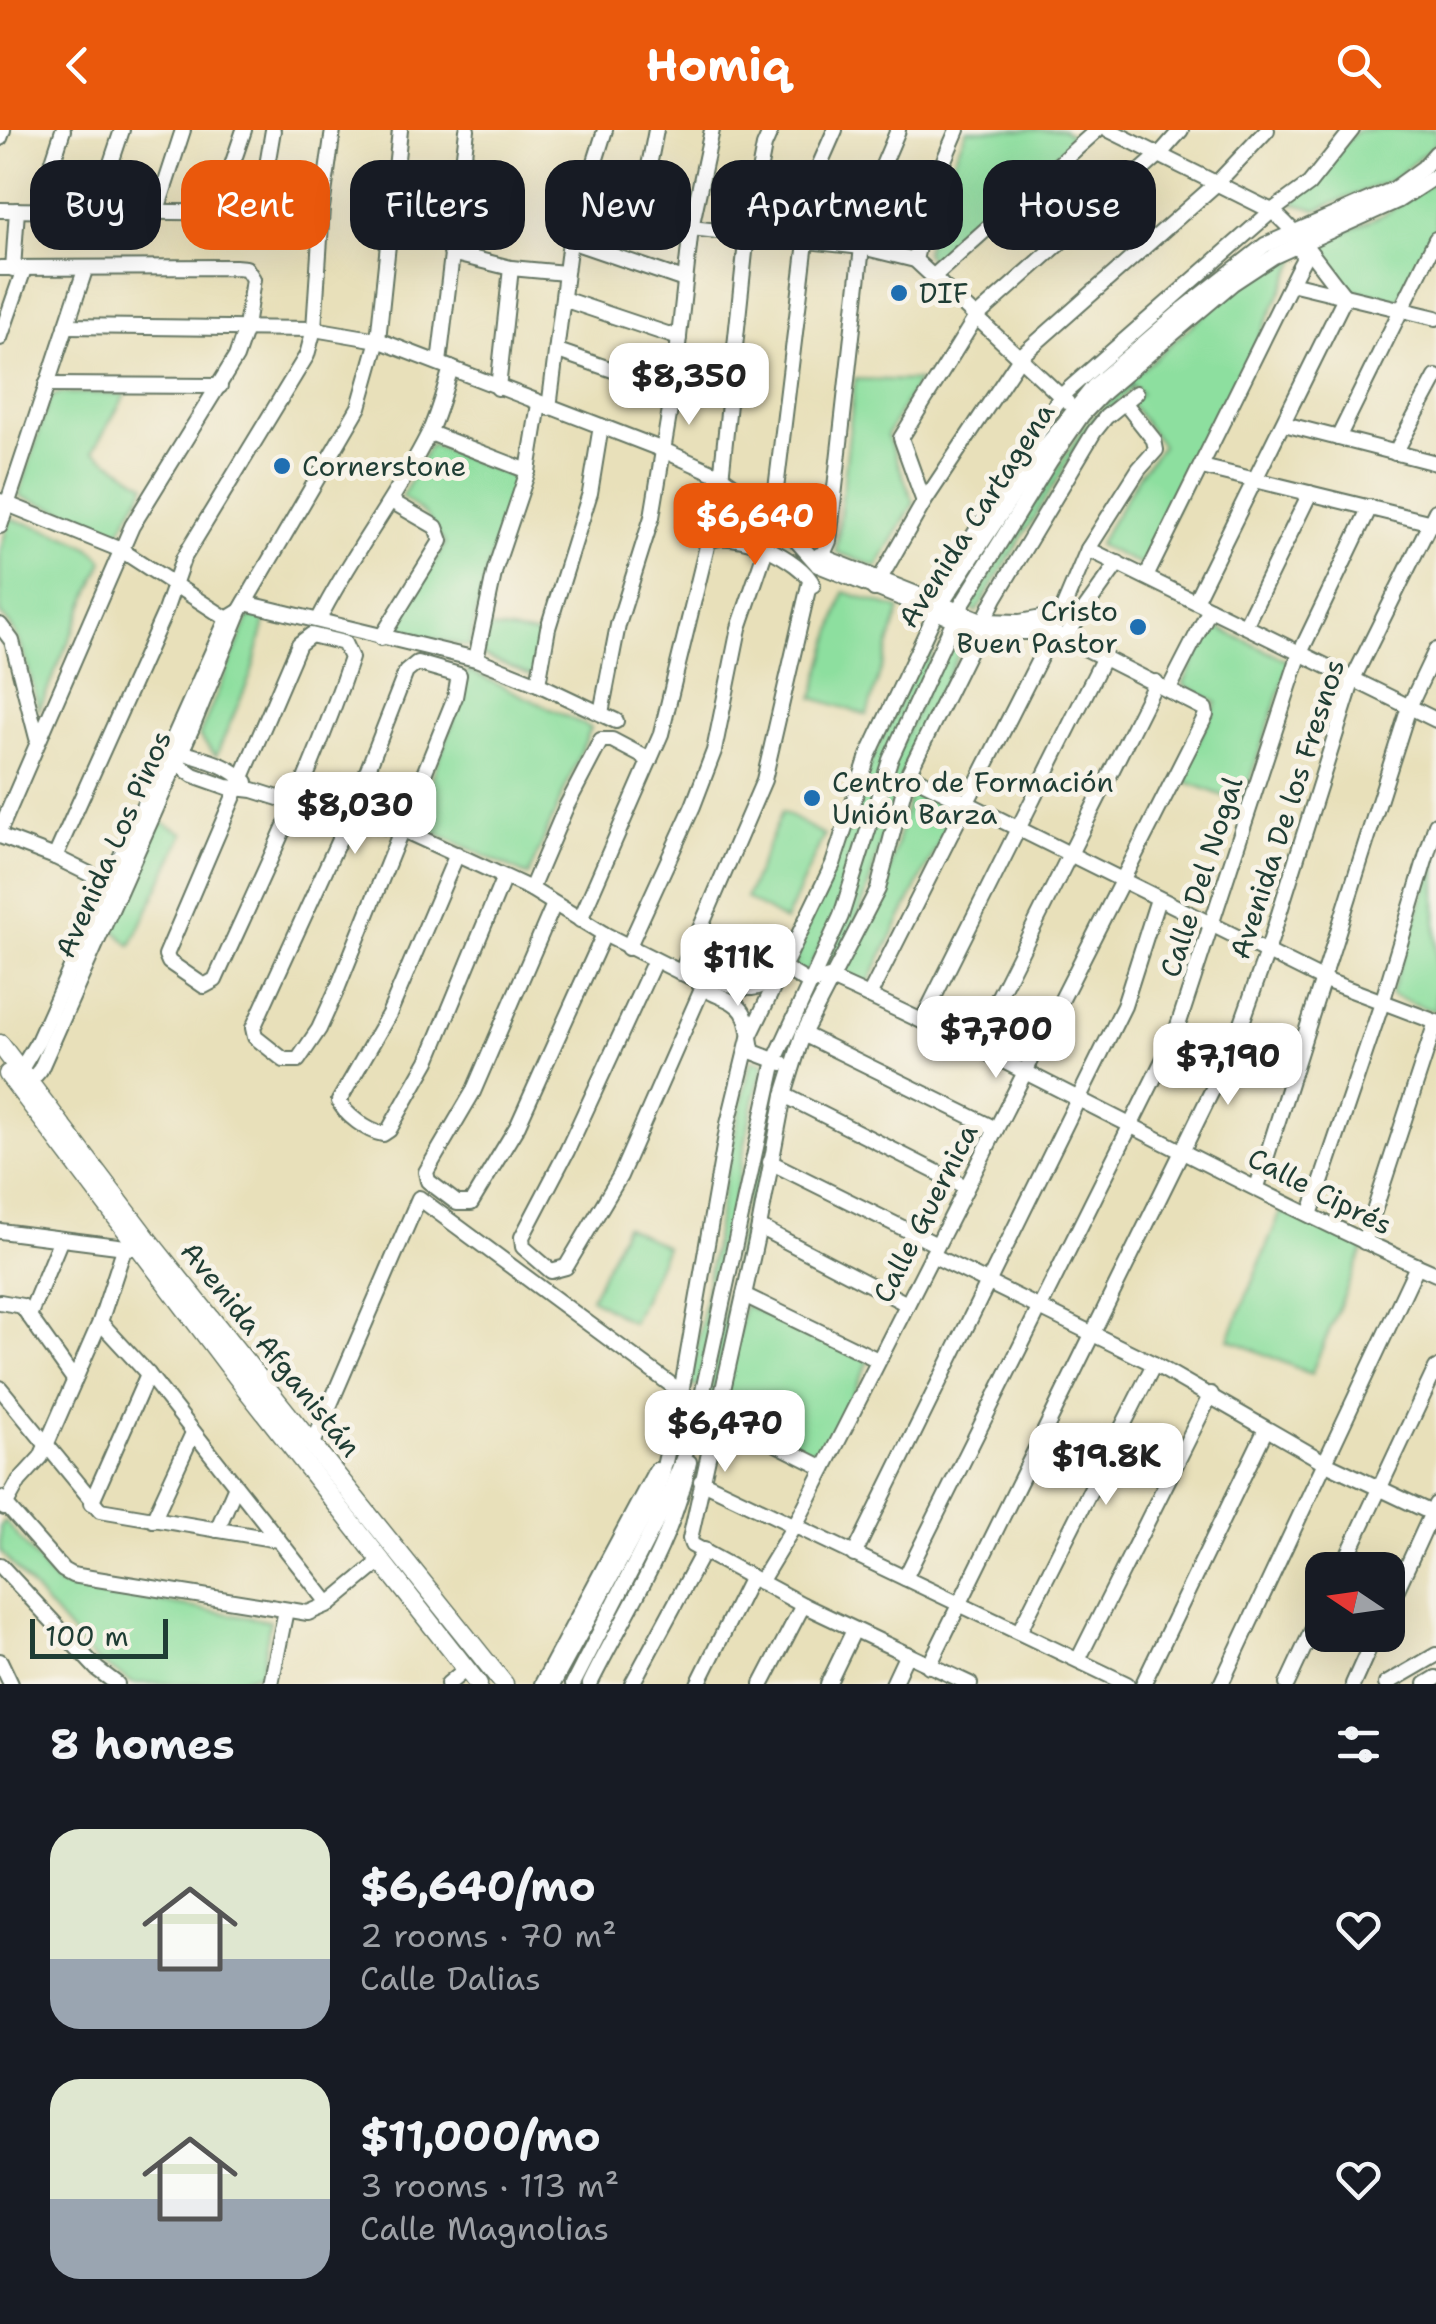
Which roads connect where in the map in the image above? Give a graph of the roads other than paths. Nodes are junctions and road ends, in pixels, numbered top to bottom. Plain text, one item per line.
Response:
1 (3, 130) edge
2 (63, 130) edge
3 (122, 130) edge
4 (183, 130) edge
5 (244, 130) edge
6 (272, 130) edge
7 (333, 130) edge
8 (400, 130) edge
9 (466, 130) edge
10 (606, 130) edge
11 (656, 130) edge
12 (712, 130) edge
13 (771, 130) edge
14 (835, 130) edge
15 (898, 130) edge
16 (957, 130) edge
17 (1098, 130) edge
18 (1109, 130) edge
19 (1181, 130) edge
20 (1268, 130) edge
21 (1352, 130) edge
22 (0, 138) edge
23 (1436, 153) edge
24 (1159, 155) junction
25 (53, 160) edge
26 (112, 160) edge
27 (234, 160) edge
28 (267, 160) edge
29 (329, 160) edge
30 (597, 160) edge
31 (650, 160) edge
32 (761, 160) edge
33 (822, 160) edge
34 (885, 160) edge
35 (1436, 176) edge
36 (1216, 184) junction
37 (161, 198) edge
38 (0, 210) edge
39 (17, 210) junction
40 (30, 210) edge
41 (1272, 211) junction
42 (691, 228) joint
43 (711, 230) edge
44 (1298, 237) junction
45 (1436, 239) edge
46 (319, 250) edge
47 (569, 250) edge
48 (596, 250) edge
49 (688, 250) edge
50 (746, 250) edge
51 (805, 250) edge
52 (862, 250) edge
53 (877, 250) edge
54 (451, 253) junction
55 (914, 260) junction
56 (511, 268) junction
57 (12, 269) edge
58 (84, 270) junction
59 (565, 273) junction
60 (934, 276) junction
61 (684, 280) junction
62 (1292, 284) junction
63 (1345, 297) junction
64 (563, 299) junction
65 (1400, 310) junction
66 (976, 317) junction
67 (1436, 318) edge
68 (66, 326) junction
69 (246, 328) junction
70 (314, 329) junction
71 (0, 338) edge
72 (679, 338) junction
73 (378, 340) junction
74 (558, 350) junction
75 (1021, 356) junction
76 (445, 366) junction
77 (1436, 377) edge
78 (46, 385) junction
79 (220, 386) junction
80 (498, 388) junction
81 (673, 390) junction
82 (1061, 396) junction
83 (544, 406) junction
84 (1078, 411) junction
85 (1284, 424) junction
86 (600, 426) junction
87 (430, 432) junction
88 (1338, 438) junction
89 (663, 450) junction
90 (1395, 453) junction
91 (1436, 463) edge
92 (1202, 467) junction
93 (528, 471) junction
94 (720, 476) junction
95 (1257, 479) junction
96 (1310, 494) junction
97 (391, 501) junction
98 (3, 502) edge
99 (924, 502) junction
100 (1370, 507) junction
101 (772, 514) junction
102 (716, 517) dead end
103 (1434, 519) edge
104 (0, 526) edge
105 (766, 549) junction
106 (1088, 549) junction
107 (121, 550) junction
108 (817, 558) junction
109 (1118, 564) junction
110 (1146, 578) junction
111 (175, 584) junction
112 (877, 584) junction
113 (1195, 601) junction
114 (945, 609) junction
115 (1210, 609) junction
116 (237, 614) junction
117 (1059, 616) junction
118 (319, 619) junction
119 (0, 625) edge
120 (982, 626) junction
121 (1246, 626) junction
122 (1060, 634) junction
123 (380, 638) junction
124 (1436, 650) edge
125 (1300, 653) junction
126 (1104, 657) junction
127 (476, 659) junction
128 (1354, 678) junction
129 (538, 684) junction
130 (1162, 685) junction
131 (1409, 707) junction
132 (601, 713) junction
133 (1436, 720) edge
134 (616, 721) dead end
135 (192, 730) junction
136 (37, 739) junction
137 (173, 754) junction
138 (208, 760) junction
139 (650, 760) junction
140 (908, 774) junction
141 (200, 777) junction
142 (239, 783) junction
143 (164, 792) junction
144 (967, 802) junction
145 (294, 806) junction
146 (348, 820) junction
147 (1436, 824) edge
148 (1019, 828) junction
149 (404, 830) junction
150 (0, 833) edge
151 (1434, 840) edge
152 (457, 854) junction
153 (1071, 855) junction
154 (55, 857) junction
155 (504, 877) junction
156 (1123, 879) junction
157 (114, 886) junction
158 (530, 889) junction
159 (1158, 899) junction
160 (554, 904) junction
161 (580, 920) junction
162 (1213, 925) junction
163 (604, 934) junction
164 (628, 948) junction
165 (1268, 952) junction
166 (655, 960) junction
167 (681, 973) junction
168 (777, 978) junction
169 (829, 978) junction
170 (1322, 980) junction
171 (701, 982) junction
172 (809, 983) junction
173 (751, 988) junction
174 (869, 996) junction
175 (1382, 1003) junction
176 (742, 1011) junction
177 (922, 1020) junction
178 (1436, 1022) edge
179 (803, 1034) junction
180 (750, 1038) junction
181 (0, 1044) edge
182 (974, 1046) junction
183 (775, 1060) junction
184 (0, 1064) edge
185 (792, 1067) junction
186 (1026, 1071) junction
187 (22, 1081) junction
188 (784, 1095) junction
189 (1078, 1097) junction
190 (1131, 1125) junction
191 (996, 1129) junction
192 (1183, 1151) junction
193 (770, 1162) junction
194 (966, 1187) junction
195 (1257, 1187) junction
196 (1310, 1215) junction
197 (759, 1227) junction
198 (0, 1232) edge
199 (60, 1241) junction
200 (1364, 1242) junction
201 (137, 1246) junction
202 (934, 1250) junction
203 (1417, 1266) junction
204 (1436, 1274) edge
205 (990, 1282) junction
206 (744, 1295) junction
207 (0, 1302) edge
208 (908, 1304) junction
209 (1038, 1306) junction
210 (29, 1316) junction
211 (100, 1322) junction
212 (1094, 1333) junction
213 (878, 1360) junction
214 (1154, 1364) junction
215 (1436, 1368) edge
216 (148, 1374) junction
217 (73, 1378) junction
218 (683, 1386) junction
219 (0, 1388) edge
220 (1211, 1394) junction
221 (703, 1400) junction
222 (716, 1415) junction
223 (674, 1426) junction
224 (695, 1426) junction
225 (1266, 1429) junction
226 (193, 1433) junction
227 (313, 1444) junction
228 (45, 1446) junction
229 (668, 1448) junction
230 (1326, 1464) junction
231 (824, 1468) junction
232 (701, 1481) junction
233 (235, 1488) junction
234 (1379, 1489) junction
235 (91, 1503) junction
236 (2, 1505) edge
237 (1435, 1510) edge
238 (153, 1520) junction
239 (794, 1526) junction
240 (217, 1530) junction
241 (278, 1540) junction
242 (704, 1550) junction
243 (1349, 1552) edge
244 (854, 1555) junction
245 (382, 1561) junction
246 (0, 1565) edge
247 (1405, 1573) edge
248 (905, 1578) junction
249 (756, 1580) junction
250 (429, 1592) junction
251 (329, 1604) junction
252 (959, 1604) junction
253 (803, 1605) junction
254 (286, 1610) junction
255 (854, 1630) junction
256 (1019, 1632) junction
257 (1436, 1639) edge
258 (1305, 1645) edge
259 (1367, 1652) edge
260 (907, 1654) junction
261 (1431, 1658) edge
262 (1078, 1660) junction
263 (0, 1661) edge
264 (929, 1666) junction
265 (97, 1669) junction
266 (1436, 1678) edge
267 (475, 1679) edge
268 (961, 1682) edge
269 (11, 1684) edge
270 (89, 1684) edge
271 (116, 1684) edge
272 (271, 1684) edge
273 (448, 1684) edge
274 (504, 1684) edge
275 (542, 1684) edge
276 (553, 1684) edge
277 (573, 1684) edge
278 (590, 1684) edge
279 (632, 1684) edge
280 (698, 1684) edge
281 (762, 1684) edge
282 (828, 1684) edge
283 (892, 1684) edge
284 (1127, 1684) edge
285 (1143, 1684) edge
286 (1222, 1684) edge
287 (1287, 1684) edge
288 (1352, 1684) edge
289 (1386, 1684) edge
290 (1426, 1684) edge

1 - 22 street
2 - 25 street
3 - 26 street
4 - 37 street
5 - 27 street
6 - 28 street
7 - 29 street
8 - 73 street, Avenida Los Pinos
9 - 54 street
10 - 30 street
11 - 31 street
12 - 42 street
13 - 32 street
14 - 33 street
15 - 34 street
16 - 55 street
17 - 60 street
18 - 24 street
19 - 24 street
20 - 36 street
21 - 41 street
23 - 44 street, Avenida Cartagena
24 - 36 street
24 - 66 street
35 - 44 street, Avenida Cartagena
36 - 41 street
36 - 75 street
38 - 39 street
39 - 40 street
39 - 57 street
41 - 44 street
41 - 82 street
42 - 43 street
44 - 62 street
44 - 63 street
44 - 84 street, Avenida Cartagena
45 - 65 street
46 - 70 street
47 - 59 street
48 - 61 street
49 - 61 street
50 - 94 street
51 - 101 street
52 - 108 street
53 - 55 street
54 - 56 street
54 - 76 street
55 - 60 street
56 - 59 street
56 - 80 street
57 - 58 street
57 - 71 street
58 - 68 street
58 - 69 street
59 - 64 street
60 - 66 street
61 - 72 street
62 - 63 street
62 - 92 street
63 - 65 street
63 - 85 street
64 - 72 street
64 - 74 street
65 - 67 street
65 - 88 street
66 - 75 street
66 - 99 street
68 - 69 street
68 - 78 street
69 - 70 street
69 - 79 street
70 - 73 street
70 - 111 street
72 - 81 street
73 - 76 street
73 - 116 street, Avenida Los Pinos
74 - 81 street
74 - 83 street
75 - 82 street
75 - 99 street
76 - 80 street
76 - 87 street
77 - 90 street
78 - 79 street
78 - 98 street
79 - 107 street
80 - 83 street
81 - 89 street
82 - 84 street
82 - 114 street
83 - 86 street
83 - 93 street
84 - 114 street, Avenida Cartagena
85 - 88 street
85 - 95 street
86 - 89 street
86 - 129 street
87 - 93 street
87 - 97 street
88 - 90 street
89 - 94 street
89 - 132 street
90 - 91 street
92 - 95 street
92 - 110 street
93 - 127 street
94 - 101 street
94 - 102 street
95 - 96 street
95 - 113 street
96 - 100 street
96 - 121 street
97 - 118 street
97 - 123 street
98 - 104 street
98 - 107 street
99 - 112 street
100 - 103 street
100 - 125 street, Calle Del Nogal
101 - 108 street
103 - 128 street, Avenida De los Fresnos
105 - 139 street
105 - 164 street
105 - 167 street
106 - 109 street
106 - 117 street
106 - 120 street
107 - 111 street
107 - 136 street
108 - 112 street
109 - 110 street
109 - 122 street
110 - 113 street
111 - 116 street
111 - 154 street
112 - 114 street
113 - 115 street
114 - 120 street
114 - 168 street, Avenida Cartagena
114 - 172 street, Avenida Cartagena
115 - 121 street
115 - 130 street
116 - 118 street
116 - 135 street, Avenida Los Pinos
116 - 137 street, Avenida Los Pinos
117 - 120 street
117 - 122 street
118 - 123 street
119 - 136 street
120 - 122 street
120 - 140 street
121 - 125 street
122 - 126 street
122 - 144 street
123 - 127 street
124 - 131 street
125 - 128 street
125 - 162 street, Calle Del Nogal
126 - 130 street
126 - 148 street
127 - 129 street
128 - 131 street
128 - 165 street, Avenida De los Fresnos
129 - 132 street
130 - 153 street
130 - 156 street, Calle Guernica
131 - 133 street
131 - 170 street
132 - 134 street
135 - 137 street, Avenida Los Pinos
135 - 138 street
136 - 150 street
137 - 138 street
137 - 141 street
137 - 143 street, Avenida Los Pinos
137 - 157 street, Avenida Los Pinos
138 - 141 street
138 - 142 street
139 - 158 street
139 - 161 street
140 - 144 street
140 - 169 street
141 - 142 street
141 - 143 street
142 - 145 street
142 - 145 street
142 - 145 street
143 - 157 street, Avenida Los Pinos
144 - 148 street
144 - 174 street
145 - 146 street
146 - 149 street
146 - 149 street
146 - 149 street
147 - 151 street
148 - 153 street
148 - 177 street
149 - 152 street
150 - 154 street
151 - 175 street
152 - 155 street
152 - 155 street
153 - 156 street
153 - 182 street
154 - 157 street
155 - 158 street
156 - 159 street
156 - 186 street, Calle Guernica
157 - 187 street, Avenida Los Pinos
158 - 160 street
159 - 162 street
159 - 189 street
160 - 161 street
160 - 163 street
161 - 163 street
162 - 165 street
162 - 190 street, Calle Del Nogal
163 - 164 street
164 - 166 street
165 - 170 street
165 - 192 street, Avenida De los Fresnos
166 - 167 street
166 - 171 street
167 - 171 street
168 - 172 street
168 - 173 street
168 - 180 street, Avenida Cartagena
169 - 172 street
169 - 174 street, Calle Ciprés
169 - 179 street
170 - 175 street
170 - 195 street
171 - 173 street
171 - 176 street
172 - 183 street, Avenida Cartagena
173 - 176 street
174 - 177 street, Calle Ciprés
175 - 178 street
175 - 196 street
176 - 180 street
177 - 182 street, Calle Ciprés
178 - 200 street
179 - 185 street
179 - 191 street
180 - 183 street
180 - 218 street, Avenida Cartagena
181 - 187 main road, Avenida Afganistán
182 - 186 street, Calle Ciprés
183 - 185 street
183 - 221 street, Avenida Cartagena
184 - 187 main road, Avenida Afganistán
185 - 188 street
186 - 189 street, Calle Ciprés
186 - 191 street, Calle Guernica
187 - 201 main road, Avenida Afganistán
188 - 193 street
188 - 194 street
189 - 190 street, Calle Ciprés
189 - 205 street
190 - 192 street, Calle Ciprés
190 - 209 street, Calle Del Nogal
191 - 194 street, Calle Guernica
192 - 195 street, Calle Ciprés
192 - 212 street, Avenida De los Fresnos
193 - 197 street
193 - 202 street
194 - 202 street, Calle Guernica
195 - 196 street, Calle Ciprés
196 - 200 street, Calle Ciprés
197 - 206 street
197 - 208 street
198 - 199 street
199 - 201 street
199 - 210 street
200 - 203 street, Calle Ciprés
201 - 211 street
201 - 227 main road, Avenida Afganistán
201 - 245 main road, Avenida Afganistán
202 - 205 street
202 - 208 street, Calle Guernica
203 - 204 street, Calle Ciprés
203 - 230 street
205 - 209 street
205 - 244 street
206 - 213 street
206 - 222 street
207 - 210 street
208 - 213 street, Calle Guernica
209 - 212 street
209 - 248 street, Calle Del Nogal
210 - 217 street
211 - 216 street
211 - 217 street
212 - 214 street
212 - 252 street, Avenida De los Fresnos
213 - 231 street, Calle Guernica
214 - 220 street
214 - 256 street
215 - 234 street
216 - 226 street
216 - 235 street
217 - 228 street
218 - 221 street
218 - 223 street, Avenida Cartagena
218 - 227 street
219 - 228 street
220 - 225 street
220 - 262 street
221 - 222 street
221 - 224 street, Avenida Cartagena
222 - 231 street
222 - 232 street
223 - 224 street
223 - 229 street, Avenida Cartagena
224 - 277 street, Avenida Cartagena
224 - 278 street
225 - 230 street
225 - 285 street
226 - 233 street
226 - 238 street
227 - 250 main road, Avenida Afganistán
228 - 235 street
228 - 236 street
229 - 275 street
229 - 276 street, Avenida Cartagena
230 - 234 street
230 - 286 street
231 - 239 street, Calle Guernica
232 - 239 street
232 - 242 street
233 - 240 street
233 - 241 street
234 - 237 street
234 - 243 street
235 - 238 street
236 - 254 street
237 - 247 street
238 - 240 street
239 - 244 street
239 - 249 street, Calle Guernica
240 - 241 street
241 - 251 street
242 - 249 street
242 - 279 street
244 - 248 street
245 - 250 main road
245 - 251 street
245 - 267 main road, Avenida Afganistán
246 - 265 street
248 - 252 street
249 - 253 street
249 - 280 street, Calle Guernica
250 - 274 main road, Avenida Afganistán
251 - 254 street
252 - 256 street
252 - 264 street, Avenida De los Fresnos
253 - 255 street
253 - 281 street
254 - 272 street
255 - 260 street
255 - 282 street
256 - 262 street
257 - 261 street
258 - 287 street
259 - 288 street
260 - 264 street
260 - 283 street
261 - 289 street
262 - 284 street
263 - 269 street
264 - 268 street
265 - 270 street
265 - 271 street
266 - 290 street
267 - 273 street

